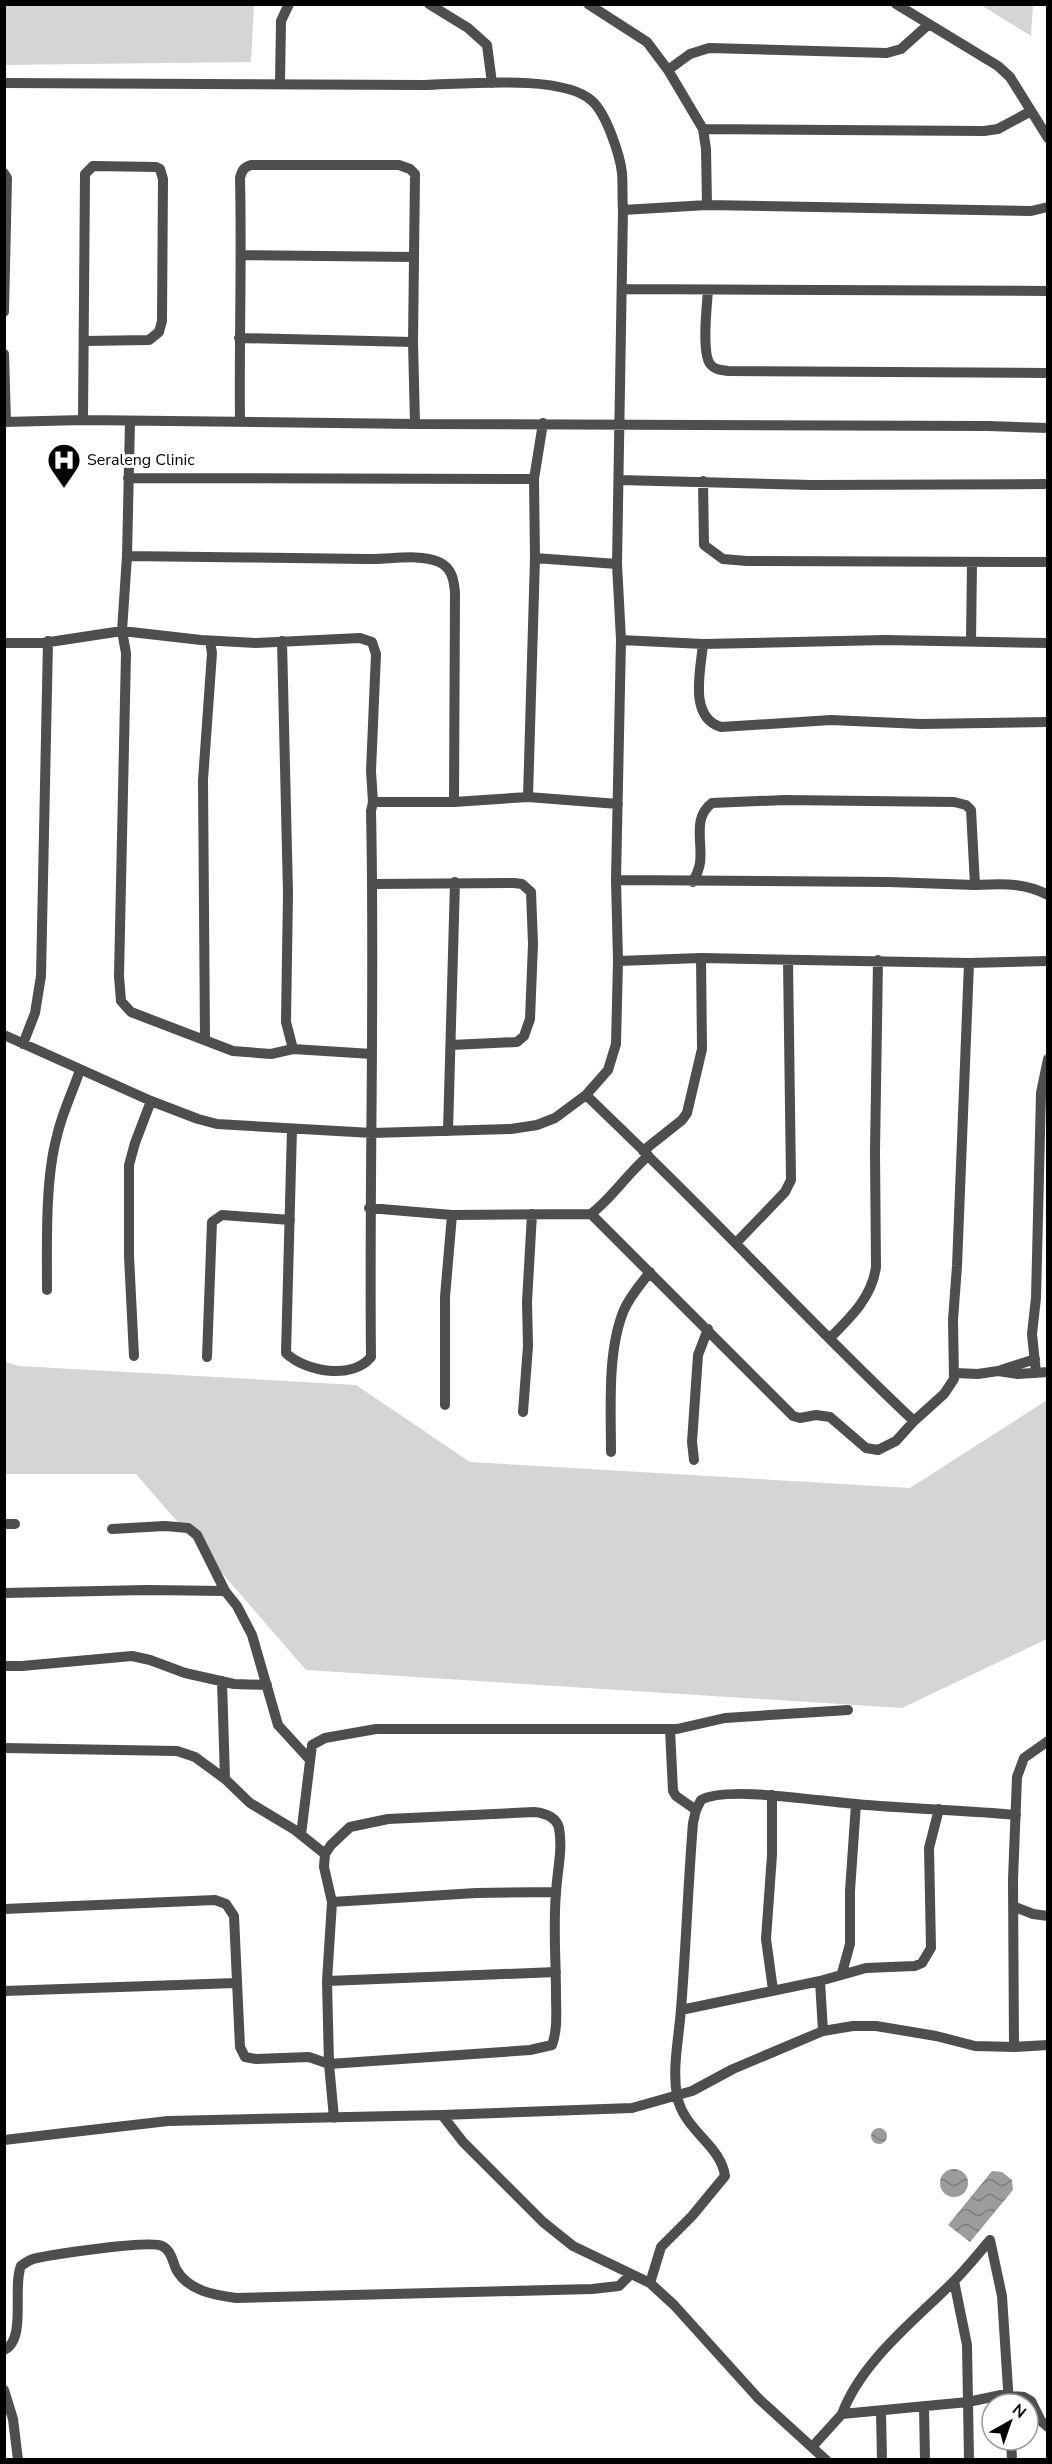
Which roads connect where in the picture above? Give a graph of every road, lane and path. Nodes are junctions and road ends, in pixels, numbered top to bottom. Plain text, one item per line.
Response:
1 (289, 4) edge
2 (429, 4) edge
3 (588, 4) edge
4 (896, 4) edge
5 (929, 24) junction
6 (668, 70) junction
7 (4, 83) edge
8 (280, 83) junction
9 (492, 83) junction
10 (1031, 111) junction
11 (703, 129) junction
12 (1047, 138) edge
13 (4, 173) edge
14 (707, 205) junction
15 (1047, 207) edge
16 (622, 210) junction
17 (242, 255) junction
18 (414, 257) junction
19 (622, 289) junction
20 (708, 290) junction
21 (1047, 291) edge
22 (4, 312) edge
23 (239, 338) junction
24 (85, 341) junction
25 (413, 342) junction
26 (4, 354) edge
27 (1047, 373) edge
28 (83, 420) junction
29 (240, 421) junction
30 (5, 422) edge
31 (130, 422) junction
32 (543, 423) junction
33 (416, 424) junction
34 (618, 425) junction
35 (1047, 428) edge
36 (128, 478) junction
37 (534, 479) junction
38 (619, 480) junction
39 (703, 481) junction
40 (1047, 484) edge
41 (127, 556) junction
42 (534, 558) junction
43 (972, 562) junction
44 (1047, 562) edge
45 (617, 564) junction
46 (122, 631) junction
47 (621, 640) junction
48 (48, 641) junction
49 (210, 641) junction
50 (282, 641) junction
51 (971, 642) junction
52 (4, 643) edge
53 (1047, 643) edge
54 (703, 644) junction
55 (1047, 722) edge
56 (528, 796) junction
57 (374, 802) junction
58 (454, 802) junction
59 (618, 804) junction
60 (616, 880) junction
61 (455, 882) junction
62 (693, 882) junction
63 (373, 884) junction
64 (975, 885) junction
65 (1047, 895) edge
66 (701, 958) junction
67 (1047, 959) edge
68 (788, 960) junction
69 (878, 960) junction
70 (618, 962) junction
71 (969, 963) junction
72 (4, 1035) edge
73 (205, 1040) junction
74 (23, 1044) junction
75 (451, 1045) junction
76 (294, 1049) junction
77 (372, 1054) junction
78 (1047, 1059) edge
79 (80, 1070) junction
80 (585, 1095) junction
81 (151, 1101) junction
82 (292, 1129) junction
83 (448, 1131) junction
84 (372, 1133) junction
85 (646, 1154) junction
86 (369, 1208) junction
87 (532, 1214) junction
88 (591, 1214) junction
89 (452, 1215) junction
90 (290, 1220) junction
91 (736, 1243) junction
92 (650, 1272) junction
93 (47, 1290) dead end
94 (708, 1329) junction
95 (830, 1338) junction
96 (134, 1356) dead end
97 (207, 1357) dead end
98 (1035, 1359) junction
99 (998, 1371) junction
100 (1047, 1372) edge
101 (955, 1373) junction
102 (1036, 1374) junction
103 (445, 1405) dead end
104 (523, 1412) dead end
105 (914, 1421) junction
106 (611, 1452) dead end
107 (694, 1460) dead end
108 (112, 1529) dead end
109 (225, 1591) junction
110 (4, 1593) edge
111 (4, 1665) edge
112 (222, 1681) junction
113 (267, 1684) junction
114 (848, 1710) dead end
115 (670, 1729) junction
116 (1047, 1741) edge
117 (4, 1748) edge
118 (310, 1760) junction
119 (225, 1779) junction
120 (772, 1795) junction
121 (856, 1804) junction
122 (939, 1809) junction
123 (696, 1810) junction
124 (1016, 1815) junction
125 (301, 1835) junction
126 (325, 1854) junction
127 (556, 1892) junction
128 (332, 1902) junction
129 (1015, 1907) junction
130 (4, 1909) edge
131 (1047, 1916) edge
132 (556, 1972) junction
133 (842, 1973) junction
134 (327, 1981) junction
135 (820, 1981) junction
136 (236, 1983) junction
137 (773, 1990) junction
138 (4, 1991) edge
139 (681, 2010) junction
140 (823, 2031) junction
141 (1047, 2045) edge
142 (1014, 2047) junction
143 (329, 2064) junction
144 (677, 2097) junction
145 (442, 2115) junction
146 (334, 2118) junction
147 (4, 2140) edge
148 (630, 2275) junction
149 (954, 2281) junction
150 (650, 2283) junction
151 (4, 2350) edge
152 (4, 2390) edge
153 (1008, 2392) edge
154 (980, 2399) edge
155 (968, 2402) junction
156 (924, 2407) junction
157 (881, 2412) junction
158 (842, 2414) junction
159 (813, 2446) junction
160 (18, 2460) edge
161 (826, 2460) edge
162 (882, 2460) edge
163 (925, 2460) edge
164 (969, 2460) edge

1 - 8 street
2 - 9 street
3 - 6 street
4 - 5 street
5 - 6 street
5 - 10 street
6 - 11 street
7 - 8 street
8 - 9 street
9 - 16 street
10 - 11 street
10 - 12 street
11 - 14 street
13 - 22 street
14 - 15 street
14 - 16 street
16 - 19 street
17 - 18 street
17 - 18 street
17 - 23 street
18 - 25 street
19 - 20 street
19 - 34 street
20 - 21 street
20 - 27 street
23 - 25 street
23 - 29 street
24 - 24 street
24 - 28 street
25 - 33 street
26 - 30 street
28 - 30 street
28 - 31 street
29 - 31 street
29 - 33 street
31 - 36 street
32 - 33 street
32 - 34 street
32 - 37 street
34 - 35 street
34 - 38 street
36 - 37 street
36 - 41 street
37 - 42 street
38 - 39 street
38 - 45 street
39 - 40 street
39 - 43 street
41 - 46 street
41 - 58 street
42 - 45 street
42 - 56 street
43 - 44 street
43 - 51 street
45 - 47 street
46 - 48 street
46 - 49 street
46 - 73 street
47 - 54 street
47 - 59 street
48 - 52 street
48 - 74 street
49 - 50 street
49 - 73 street
50 - 57 street
50 - 76 street
51 - 53 street
51 - 54 street
54 - 55 street
56 - 58 street
56 - 59 street
57 - 58 street
57 - 63 street
59 - 60 street
60 - 62 street
60 - 70 street
61 - 63 street
61 - 75 street
61 - 75 street
62 - 64 street
62 - 64 street
63 - 77 street
64 - 65 street
66 - 68 street
66 - 70 street
66 - 85 street
67 - 71 street
68 - 69 street
68 - 91 street
69 - 71 street
69 - 95 street
70 - 80 street
71 - 101 street
72 - 74 street
73 - 76 street
74 - 79 street
75 - 83 street
76 - 77 street
77 - 84 street
78 - 98 street
79 - 81 street
79 - 93 street
80 - 83 street
80 - 85 street
81 - 82 street
81 - 96 street
82 - 84 street
82 - 90 street
83 - 84 street
84 - 86 street
85 - 88 street
85 - 91 street
86 - 89 street
86 - 90 street
87 - 88 street
87 - 89 street
87 - 104 street
88 - 92 street
89 - 103 street
90 - 97 street
91 - 95 street
92 - 94 street
92 - 106 street
94 - 105 street
94 - 107 street
95 - 105 street
98 - 99 street
98 - 102 street
99 - 101 street
99 - 102 street
100 - 102 street
101 - 105 street
108 - 109 street
109 - 110 street
109 - 113 street
111 - 112 street
112 - 113 street
112 - 119 street
113 - 118 street
114 - 115 street
115 - 118 street
115 - 123 street
116 - 124 street
117 - 119 street
118 - 125 street
119 - 125 street
120 - 121 street
120 - 123 street
120 - 137 street
121 - 122 street
121 - 133 street
122 - 124 street
122 - 133 street
123 - 139 street
124 - 129 street
125 - 126 street
126 - 127 street
126 - 128 street
127 - 128 street
127 - 132 street
128 - 134 street
129 - 131 street
129 - 142 street
130 - 136 street
132 - 134 street
132 - 143 street
133 - 135 street
134 - 143 street
135 - 137 street
135 - 140 street
136 - 138 street
136 - 143 street
137 - 139 street
139 - 144 street
140 - 142 street
140 - 144 street
141 - 142 street
143 - 146 street
144 - 145 street
144 - 150 street
145 - 146 street
145 - 148 street
146 - 147 street
148 - 150 street
148 - 151 street
149 - 153 street
149 - 155 street
149 - 158 street
150 - 159 street
152 - 160 street
154 - 155 street
155 - 156 street
155 - 164 street
156 - 157 street
156 - 163 street
157 - 158 street
157 - 162 street
158 - 159 street
159 - 161 street

